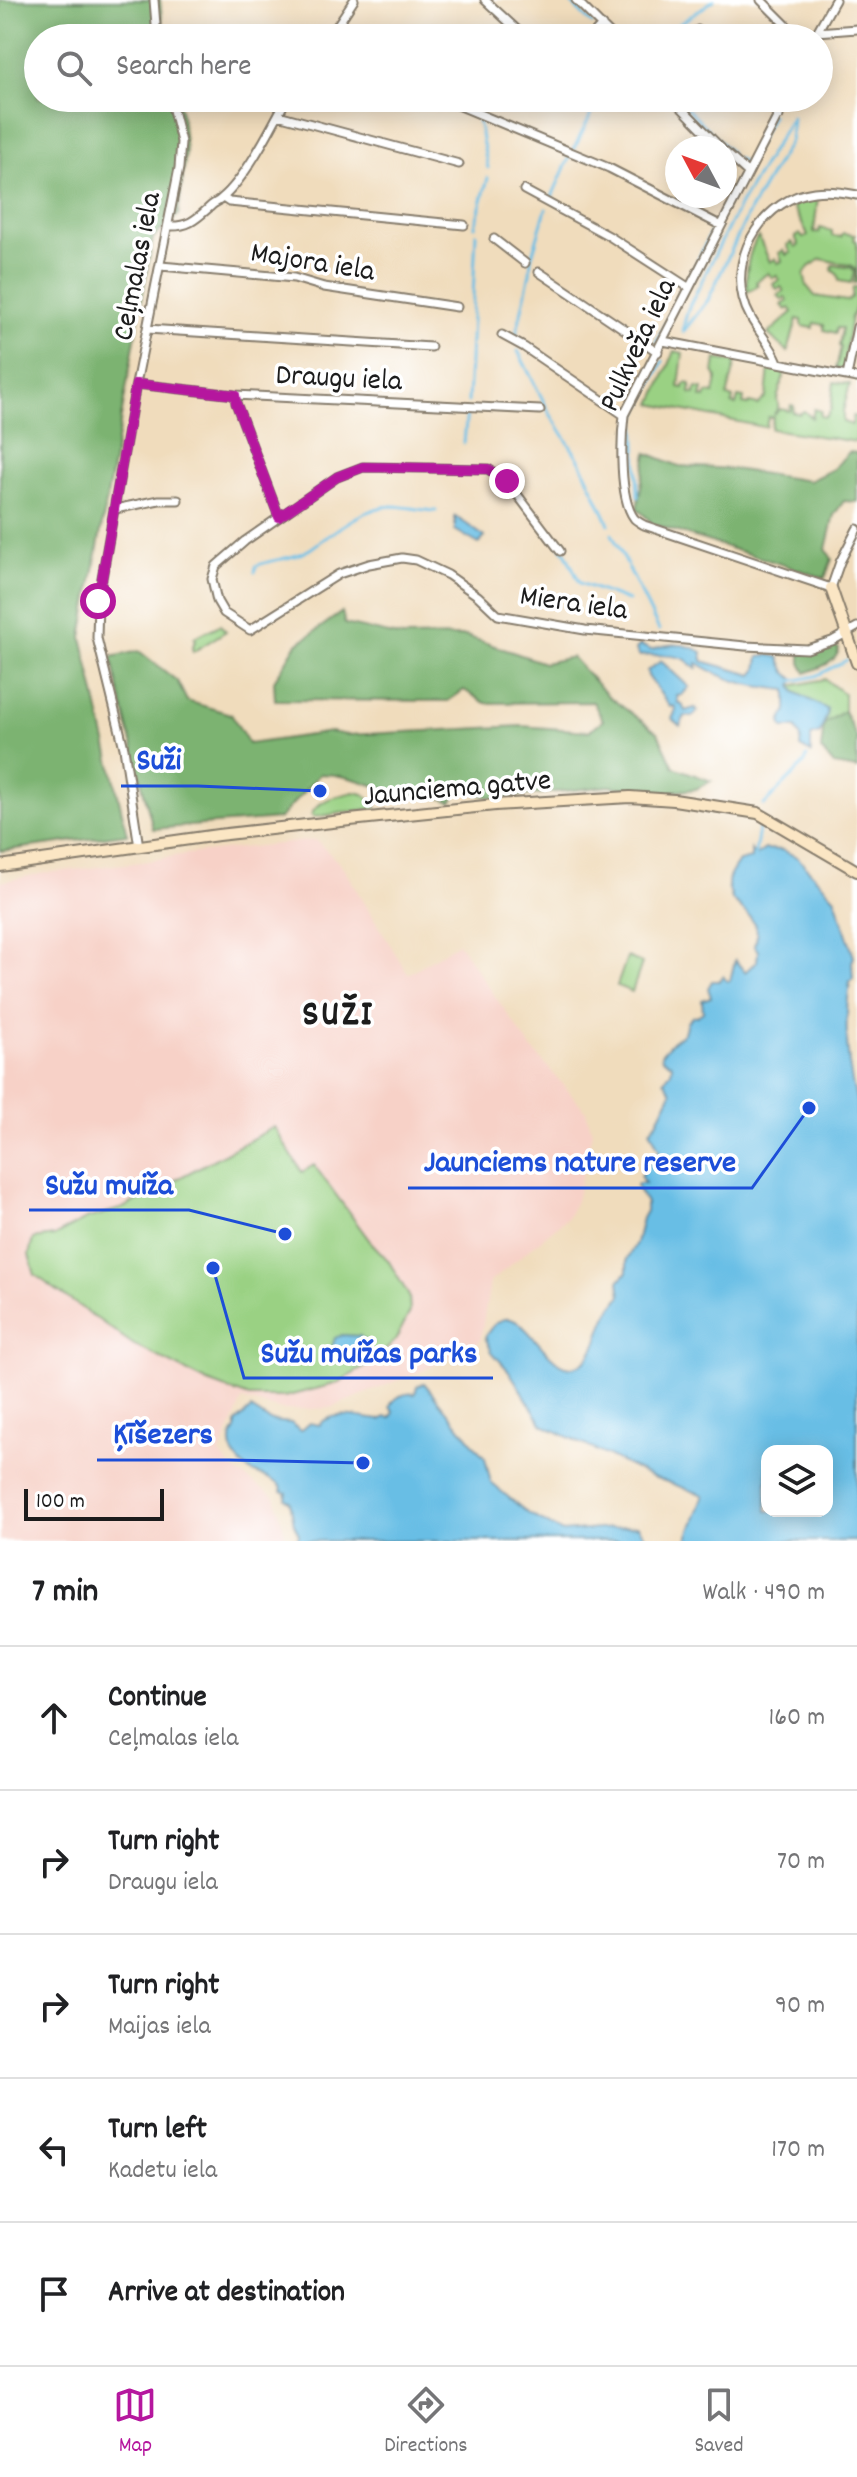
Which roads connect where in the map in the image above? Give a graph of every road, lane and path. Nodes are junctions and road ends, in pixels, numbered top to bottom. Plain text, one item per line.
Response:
1 (154, 0) edge
2 (354, 0) edge
3 (485, 0) edge
4 (576, 0) edge
5 (761, 0) edge
6 (835, 0) edge
7 (156, 24) edge
8 (338, 24) edge
9 (511, 24) edge
10 (601, 24) edge
11 (785, 24) edge
12 (821, 24) edge
13 (857, 29) edge
14 (833, 32) edge
15 (174, 112) edge
16 (280, 112) edge
17 (475, 112) edge
18 (686, 112) edge
19 (775, 112) edge
20 (781, 112) edge
21 (278, 115) junction
22 (779, 116) junction
23 (709, 136) edge
24 (737, 163) edge
25 (459, 164) dead end
26 (747, 172) junction
27 (524, 190) dead end
28 (857, 195) edge
29 (223, 198) junction
30 (464, 225) dead end
31 (720, 225) junction
32 (169, 226) junction
33 (494, 239) dead end
34 (525, 263) dead end
35 (161, 266) junction
36 (539, 272) dead end
37 (688, 287) junction
38 (457, 307) dead end
39 (857, 327) edge
40 (147, 329) junction
41 (502, 335) dead end
42 (663, 341) junction
43 (431, 347) dead end
44 (658, 352) junction
45 (778, 362) junction
46 (847, 376) junction
47 (857, 378) edge
48 (136, 384) junction
49 (235, 395) junction
50 (540, 410) dead end
51 (624, 415) junction
52 (178, 500) dead end
53 (115, 509) junction
54 (279, 517) junction
55 (857, 529) edge
56 (560, 551) dead end
57 (831, 588) junction
58 (852, 630) edge
59 (857, 663) edge
60 (139, 847) junction
61 (0, 866) edge
62 (857, 871) edge

1 - 7 street
2 - 8 street
3 - 9 street
4 - 10 street
5 - 11 street
6 - 12 street
13 - 14 street
15 - 32 street, Ceļmalas iela
16 - 21 street
17 - 31 street
18 - 23 street
19 - 22 street
20 - 22 street, Pulkveža iela
21 - 25 street
21 - 29 street
22 - 26 street, Pulkveža iela
24 - 26 street
26 - 31 street, Pulkveža iela
27 - 37 street
28 - 45 street
29 - 30 street
29 - 32 street
31 - 37 street, Pulkveža iela
32 - 35 street, Ceļmalas iela
33 - 34 street
35 - 38 street, Majora iela
35 - 40 street, Ceļmalas iela
36 - 44 street
37 - 42 street, Pulkveža iela
39 - 46 street
40 - 43 street
40 - 48 street, Ceļmalas iela
41 - 51 street
42 - 44 street, Pulkveža iela
42 - 45 street
44 - 51 street, Pulkveža iela
45 - 46 street
46 - 47 street
48 - 49 street, Draugu iela
48 - 53 street, Ceļmalas iela
49 - 50 street, Draugu iela
49 - 54 street
51 - 57 street, Pulkveža iela
52 - 53 street
53 - 60 street, Ceļmalas iela
54 - 56 street
54 - 58 street, Miera iela
55 - 57 street
57 - 58 main road
58 - 59 main road
60 - 61 main road, Jaunciema gatve
60 - 62 main road, Jaunciema gatve

